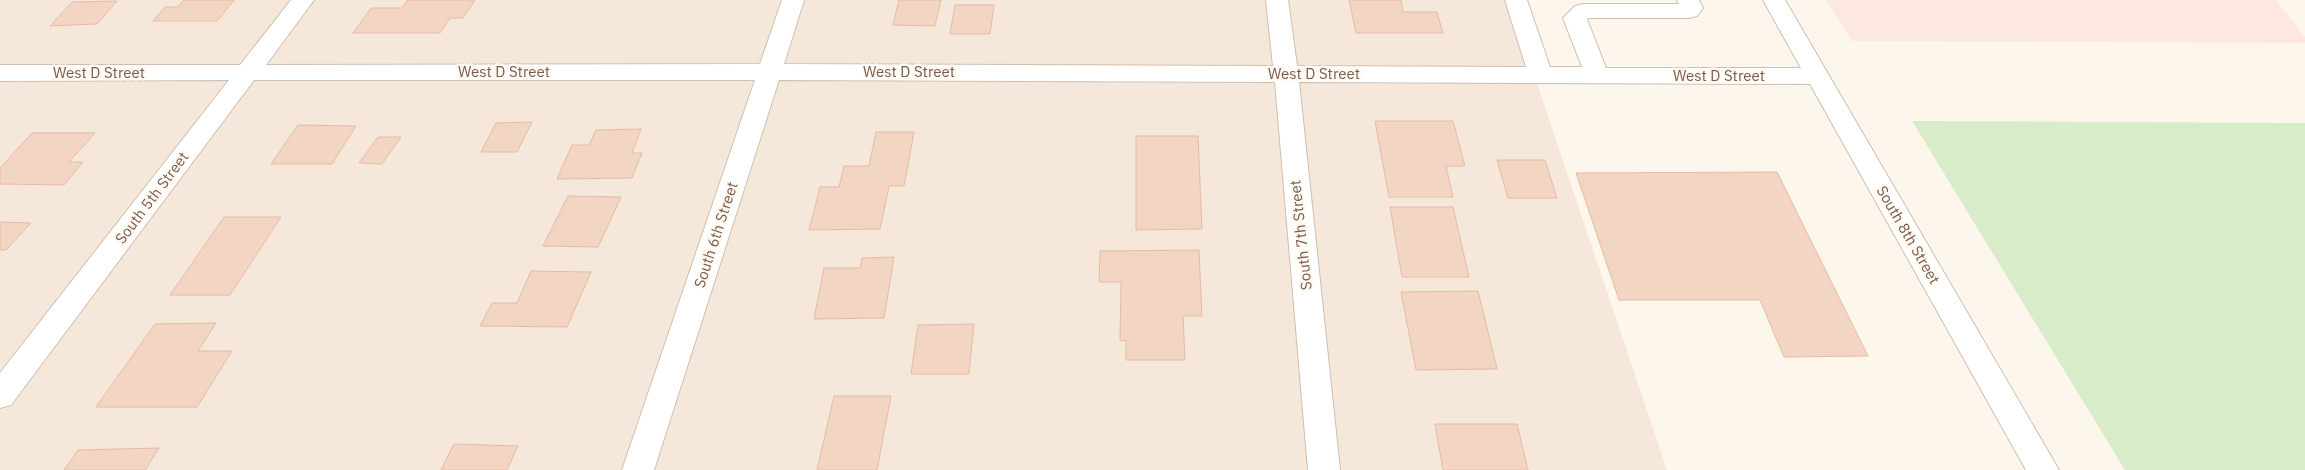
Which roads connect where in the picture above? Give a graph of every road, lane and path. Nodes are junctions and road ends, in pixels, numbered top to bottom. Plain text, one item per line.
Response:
1 (303, 0) edge
2 (793, 0) edge
3 (1277, 0) edge
4 (1516, 0) edge
5 (1688, 0) edge
6 (1774, 0) edge
7 (248, 72) junction
8 (770, 72) junction
9 (0, 73) edge
10 (1286, 73) junction
11 (1540, 75) junction
12 (1597, 75) junction
13 (1818, 76) junction
14 (0, 396) edge
15 (638, 470) edge
16 (1324, 470) edge
17 (2043, 470) edge

1 - 7 street, South 5th Street
2 - 8 street, South 6th Street
3 - 10 street, South 7th Street
4 - 11 street
5 - 12 street
6 - 13 street, South 8th Street
7 - 8 street, West D Street
7 - 9 street, West D Street
7 - 14 street, South 5th Street
8 - 10 street, West D Street
8 - 15 street, South 6th Street
10 - 11 street, West D Street
10 - 16 street, South 7th Street
11 - 12 street, West D Street
12 - 13 street, West D Street
13 - 17 street, South 8th Street

